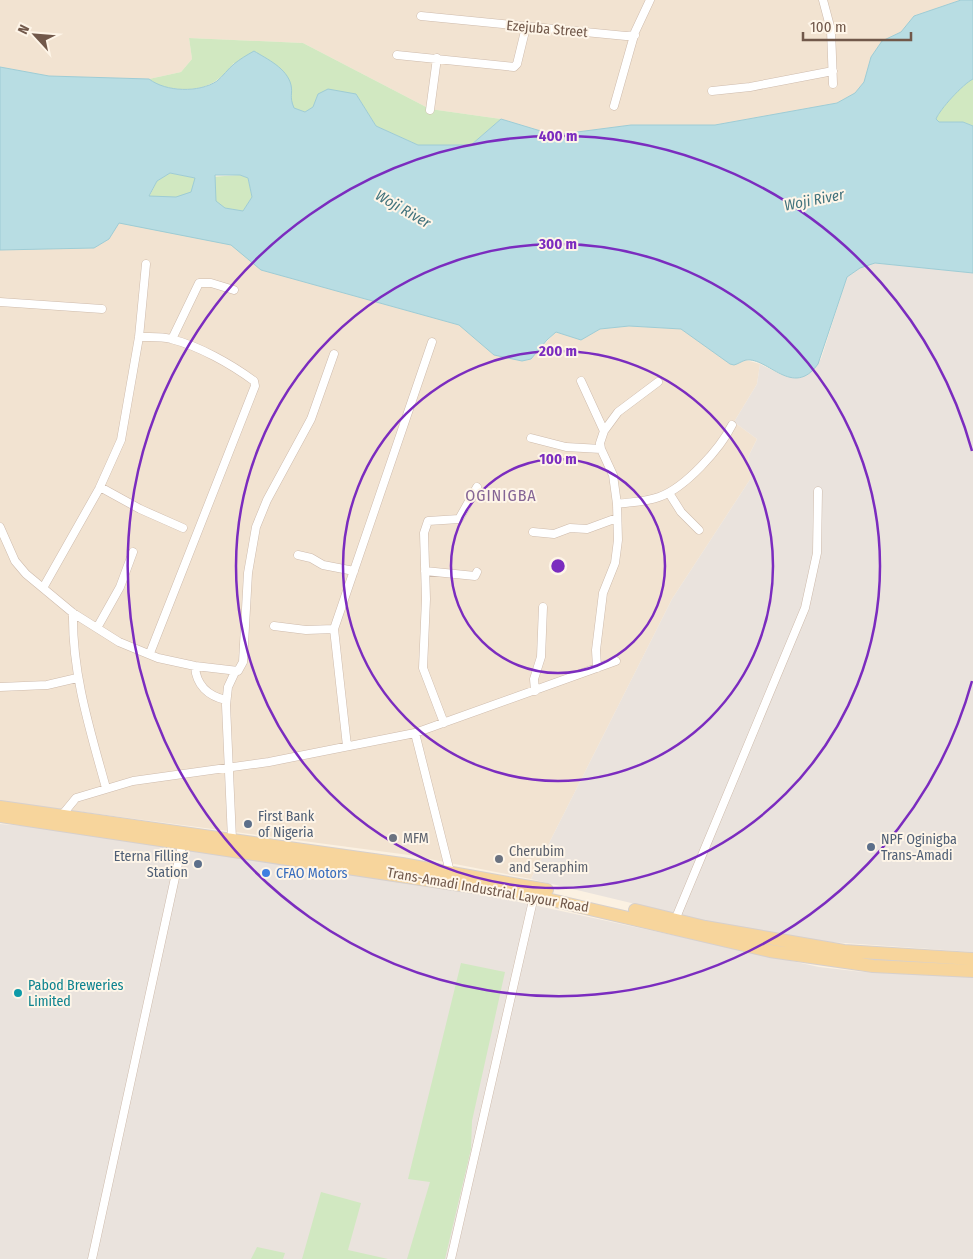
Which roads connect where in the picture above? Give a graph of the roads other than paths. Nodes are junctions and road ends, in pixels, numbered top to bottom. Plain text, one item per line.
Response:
1 (650, 0) edge
2 (823, 0) edge
3 (421, 16) dead end
4 (526, 27) junction
5 (634, 35) junction
6 (397, 55) dead end
7 (437, 58) junction
8 (833, 71) junction
9 (832, 84) dead end
10 (712, 91) dead end
11 (614, 106) dead end
12 (430, 110) dead end
13 (146, 264) dead end
14 (234, 290) dead end
15 (0, 302) edge
16 (102, 309) dead end
17 (139, 337) junction
18 (172, 339) junction
19 (432, 342) dead end
20 (334, 354) dead end
21 (581, 381) dead end
22 (658, 382) dead end
23 (732, 425) dead end
24 (604, 431) junction
25 (531, 438) dead end
26 (601, 449) junction
27 (100, 487) junction
28 (477, 487) dead end
29 (818, 491) dead end
30 (669, 492) junction
31 (617, 504) junction
32 (618, 518) junction
33 (0, 527) edge
34 (183, 528) dead end
35 (699, 530) dead end
36 (533, 532) dead end
37 (3, 541) edge
38 (133, 552) dead end
39 (298, 555) dead end
40 (354, 571) junction
41 (425, 571) junction
42 (478, 572) dead end
43 (43, 588) junction
44 (543, 607) dead end
45 (73, 613) junction
46 (274, 626) dead end
47 (97, 628) junction
48 (334, 629) junction
49 (150, 653) junction
50 (616, 661) dead end
51 (195, 666) junction
52 (597, 668) junction
53 (235, 672) junction
54 (77, 678) junction
55 (0, 686) edge
56 (535, 691) junction
57 (226, 700) junction
58 (444, 723) junction
59 (415, 733) junction
60 (347, 746) junction
61 (230, 769) junction
62 (106, 788) junction
63 (0, 807) edge
64 (62, 815) junction
65 (0, 816) edge
66 (183, 837) junction
67 (232, 839) junction
68 (450, 872) junction
69 (534, 896) junction
70 (675, 920) junction
71 (873, 959) junction
72 (973, 959) edge
73 (973, 971) edge
74 (92, 1259) edge
75 (450, 1259) edge

1 - 5 street
2 - 8 street
3 - 4 street, Ezejuba Street
4 - 5 street, Ezejuba Street
4 - 7 street
5 - 11 street
6 - 7 street
7 - 12 street
8 - 9 street
8 - 10 street
13 - 17 street
14 - 18 street
15 - 16 street
17 - 18 street
17 - 27 street
18 - 49 street
19 - 40 street
20 - 53 street
21 - 24 street
22 - 24 street
23 - 30 street
24 - 26 street
25 - 26 street
26 - 31 street
27 - 34 street
27 - 43 street
28 - 41 street
29 - 70 street
30 - 31 street
30 - 35 street
31 - 32 street
32 - 36 street
32 - 52 street
33 - 37 street
37 - 43 street
38 - 47 street
39 - 40 street
40 - 48 street
41 - 42 street
41 - 58 street
43 - 45 street
44 - 56 street
45 - 47 street
45 - 54 street
46 - 48 street
47 - 49 street
48 - 60 street
49 - 51 street
50 - 52 street
51 - 53 street
51 - 57 street
52 - 56 street
53 - 57 street
54 - 55 street
54 - 62 street
56 - 58 street
57 - 61 street
58 - 59 street
59 - 60 street
59 - 68 street
60 - 61 street
61 - 62 street
61 - 67 street
62 - 64 street
63 - 64 main road, Trans-Amadi Industrial Layour Road
64 - 66 main road, Trans-Amadi Industrial Layour Road
65 - 66 main road, Trans-Amadi Industrial Layour Road
66 - 67 main road, Trans-Amadi Industrial Layour Road
66 - 69 main road, Trans-Amadi Industrial Layour Road
66 - 74 street
67 - 68 main road, Trans-Amadi Industrial Layour Road
68 - 70 main road, Trans-Amadi Industrial Layour Road
69 - 71 main road, Trans-Amadi Industrial Layour Road
69 - 75 street
70 - 71 main road, Trans-Amadi Industrial Layour Road
71 - 72 main road, Trans-Amadi Industrial Layour Road
71 - 73 main road, Trans-Amadi Industrial Layour Road

